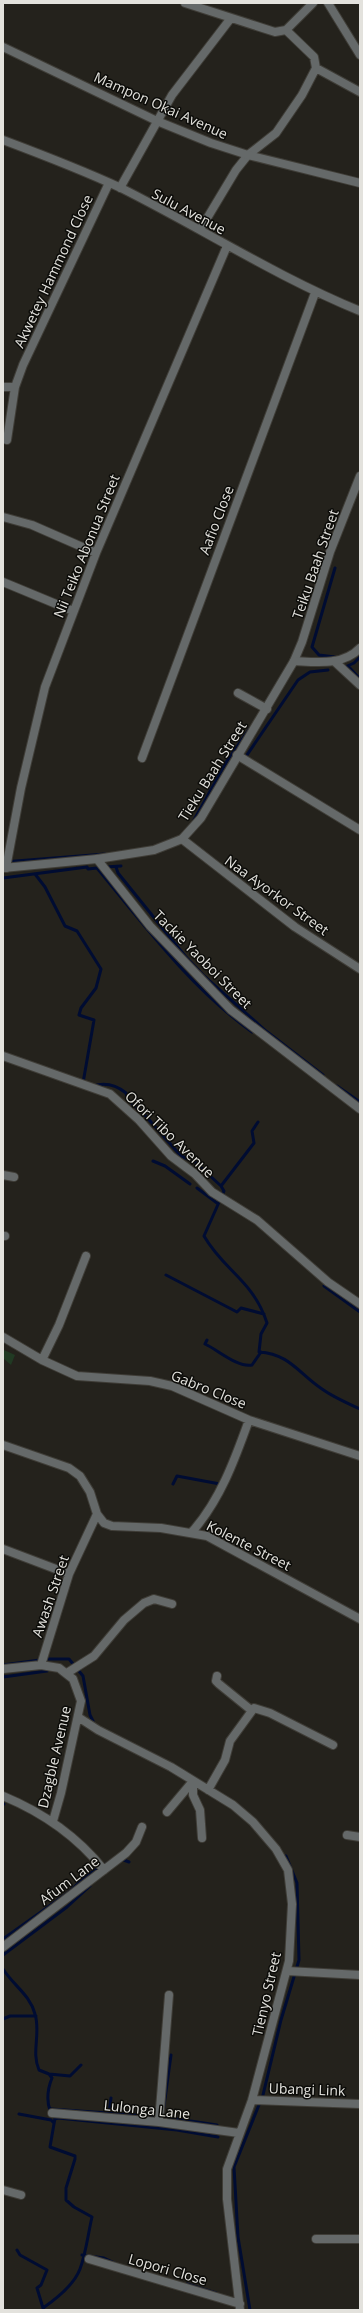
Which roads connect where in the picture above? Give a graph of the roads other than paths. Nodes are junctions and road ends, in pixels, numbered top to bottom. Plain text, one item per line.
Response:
1 (185, 3) edge
2 (313, 3) edge
3 (328, 3) edge
4 (232, 18) junction
5 (286, 30) junction
6 (3, 47) edge
7 (360, 55) edge
8 (316, 68) junction
9 (360, 92) edge
10 (157, 120) junction
11 (3, 140) edge
12 (248, 155) junction
13 (110, 183) junction
14 (360, 183) edge
15 (120, 188) junction
16 (200, 230) junction
17 (227, 246) junction
18 (315, 292) junction
19 (360, 311) edge
20 (3, 387) edge
21 (15, 387) junction
22 (7, 440) dead end
23 (360, 476) edge
24 (3, 517) edge
25 (96, 553) junction
26 (3, 582) edge
27 (73, 611) junction
28 (360, 648) edge
29 (294, 661) junction
30 (334, 661) junction
31 (360, 686) edge
32 (238, 692) dead end
33 (267, 709) junction
34 (237, 754) junction
35 (142, 758) dead end
36 (360, 830) edge
37 (182, 839) junction
38 (97, 859) junction
39 (5, 868) edge
40 (360, 969) edge
41 (3, 1056) edge
42 (360, 1109) edge
43 (3, 1175) edge
44 (14, 1178) dead end
45 (86, 1256) dead end
46 (360, 1304) edge
47 (3, 1337) edge
48 (42, 1360) junction
49 (249, 1420) junction
50 (3, 1445) edge
51 (360, 1456) edge
52 (97, 1514) junction
53 (191, 1532) junction
54 (3, 1549) edge
55 (69, 1574) junction
56 (172, 1604) dead end
57 (360, 1619) edge
58 (42, 1665) junction
59 (3, 1669) edge
60 (67, 1673) junction
61 (217, 1676) dead end
62 (252, 1710) junction
63 (78, 1716) junction
64 (333, 1744) dead end
65 (193, 1780) junction
66 (208, 1790) junction
67 (3, 1796) edge
68 (167, 1812) dead end
69 (53, 1821) junction
70 (142, 1827) dead end
71 (347, 1835) dead end
72 (360, 1837) edge
73 (202, 1838) dead end
74 (104, 1870) junction
75 (3, 1947) edge
76 (287, 1970) junction
77 (360, 1976) edge
78 (169, 1995) dead end
79 (252, 2100) junction
80 (360, 2104) edge
81 (52, 2113) dead end
82 (159, 2122) junction
83 (239, 2133) junction
84 (3, 2190) edge
85 (21, 2195) dead end
86 (316, 2239) dead end
87 (360, 2239) edge
88 (89, 2260) dead end
89 (240, 2307) edge

1 - 4 street
2 - 5 street
3 - 7 street
4 - 5 street
4 - 10 street
5 - 8 street
6 - 10 street, Mampon Okai Avenue
8 - 9 street
8 - 12 street
10 - 12 street, Mampon Okai Avenue
10 - 15 street
11 - 13 street, Sulu Avenue
12 - 14 street, Mampon Okai Avenue
12 - 16 street
13 - 15 street, Sulu Avenue
13 - 21 street, Akwetey Hammond Close
15 - 16 street, Sulu Avenue
16 - 17 street, Sulu Avenue
17 - 18 street, Sulu Avenue
17 - 25 street, Nii Teiko Abonua Street
18 - 19 street, Sulu Avenue
18 - 35 street, Aafio Close
20 - 21 street
21 - 22 street, Akwetey Hammond Close
23 - 29 street, Teiku Baah Street
24 - 25 street
25 - 27 street, Nii Teiko Abonua Street
26 - 27 street
27 - 39 street, Nii Teiko Abonua Street
28 - 30 street
29 - 30 street
29 - 33 street, Tieku Baah Street
30 - 31 street
32 - 33 street
33 - 34 street, Tieku Baah Street
34 - 36 street
34 - 37 street, Tieku Baah Street
37 - 38 street, Tieku Baah Street
37 - 40 street, Naa Ayorkor Street
38 - 39 street, Tieku Baah Street
38 - 42 street, Tackie Yaoboi Street
41 - 46 street, Ofori Tibo Avenue
43 - 44 street
45 - 48 street
47 - 48 street, Gabro Close
48 - 49 street, Gabro Close
49 - 51 street, Gabro Close
49 - 53 street
50 - 52 street
52 - 53 street, Kolente Street
52 - 55 street, Awash Street
53 - 57 street, Kolente Street
54 - 55 street
55 - 58 street, Awash Street
56 - 60 street
58 - 59 street
58 - 60 street
60 - 63 street, Dzagble Avenue
61 - 62 street
62 - 64 street
62 - 66 street
63 - 65 street, Tienyo Street
63 - 69 street, Dzagble Avenue
65 - 66 street, Tienyo Street
65 - 68 street
65 - 73 street
66 - 76 street, Tienyo Street
67 - 69 street
69 - 74 street
70 - 74 street, Afum Lane
71 - 72 street
74 - 75 street, Afum Lane
76 - 77 street
76 - 79 street, Tienyo Street
78 - 82 street
79 - 80 street, Ubangi Link
79 - 83 street, Tienyo Street
81 - 82 street, Lulonga Lane
82 - 83 street, Lulonga Lane
83 - 89 street, Tienyo Street
84 - 85 street
86 - 87 street
88 - 89 street, Lopori Close

